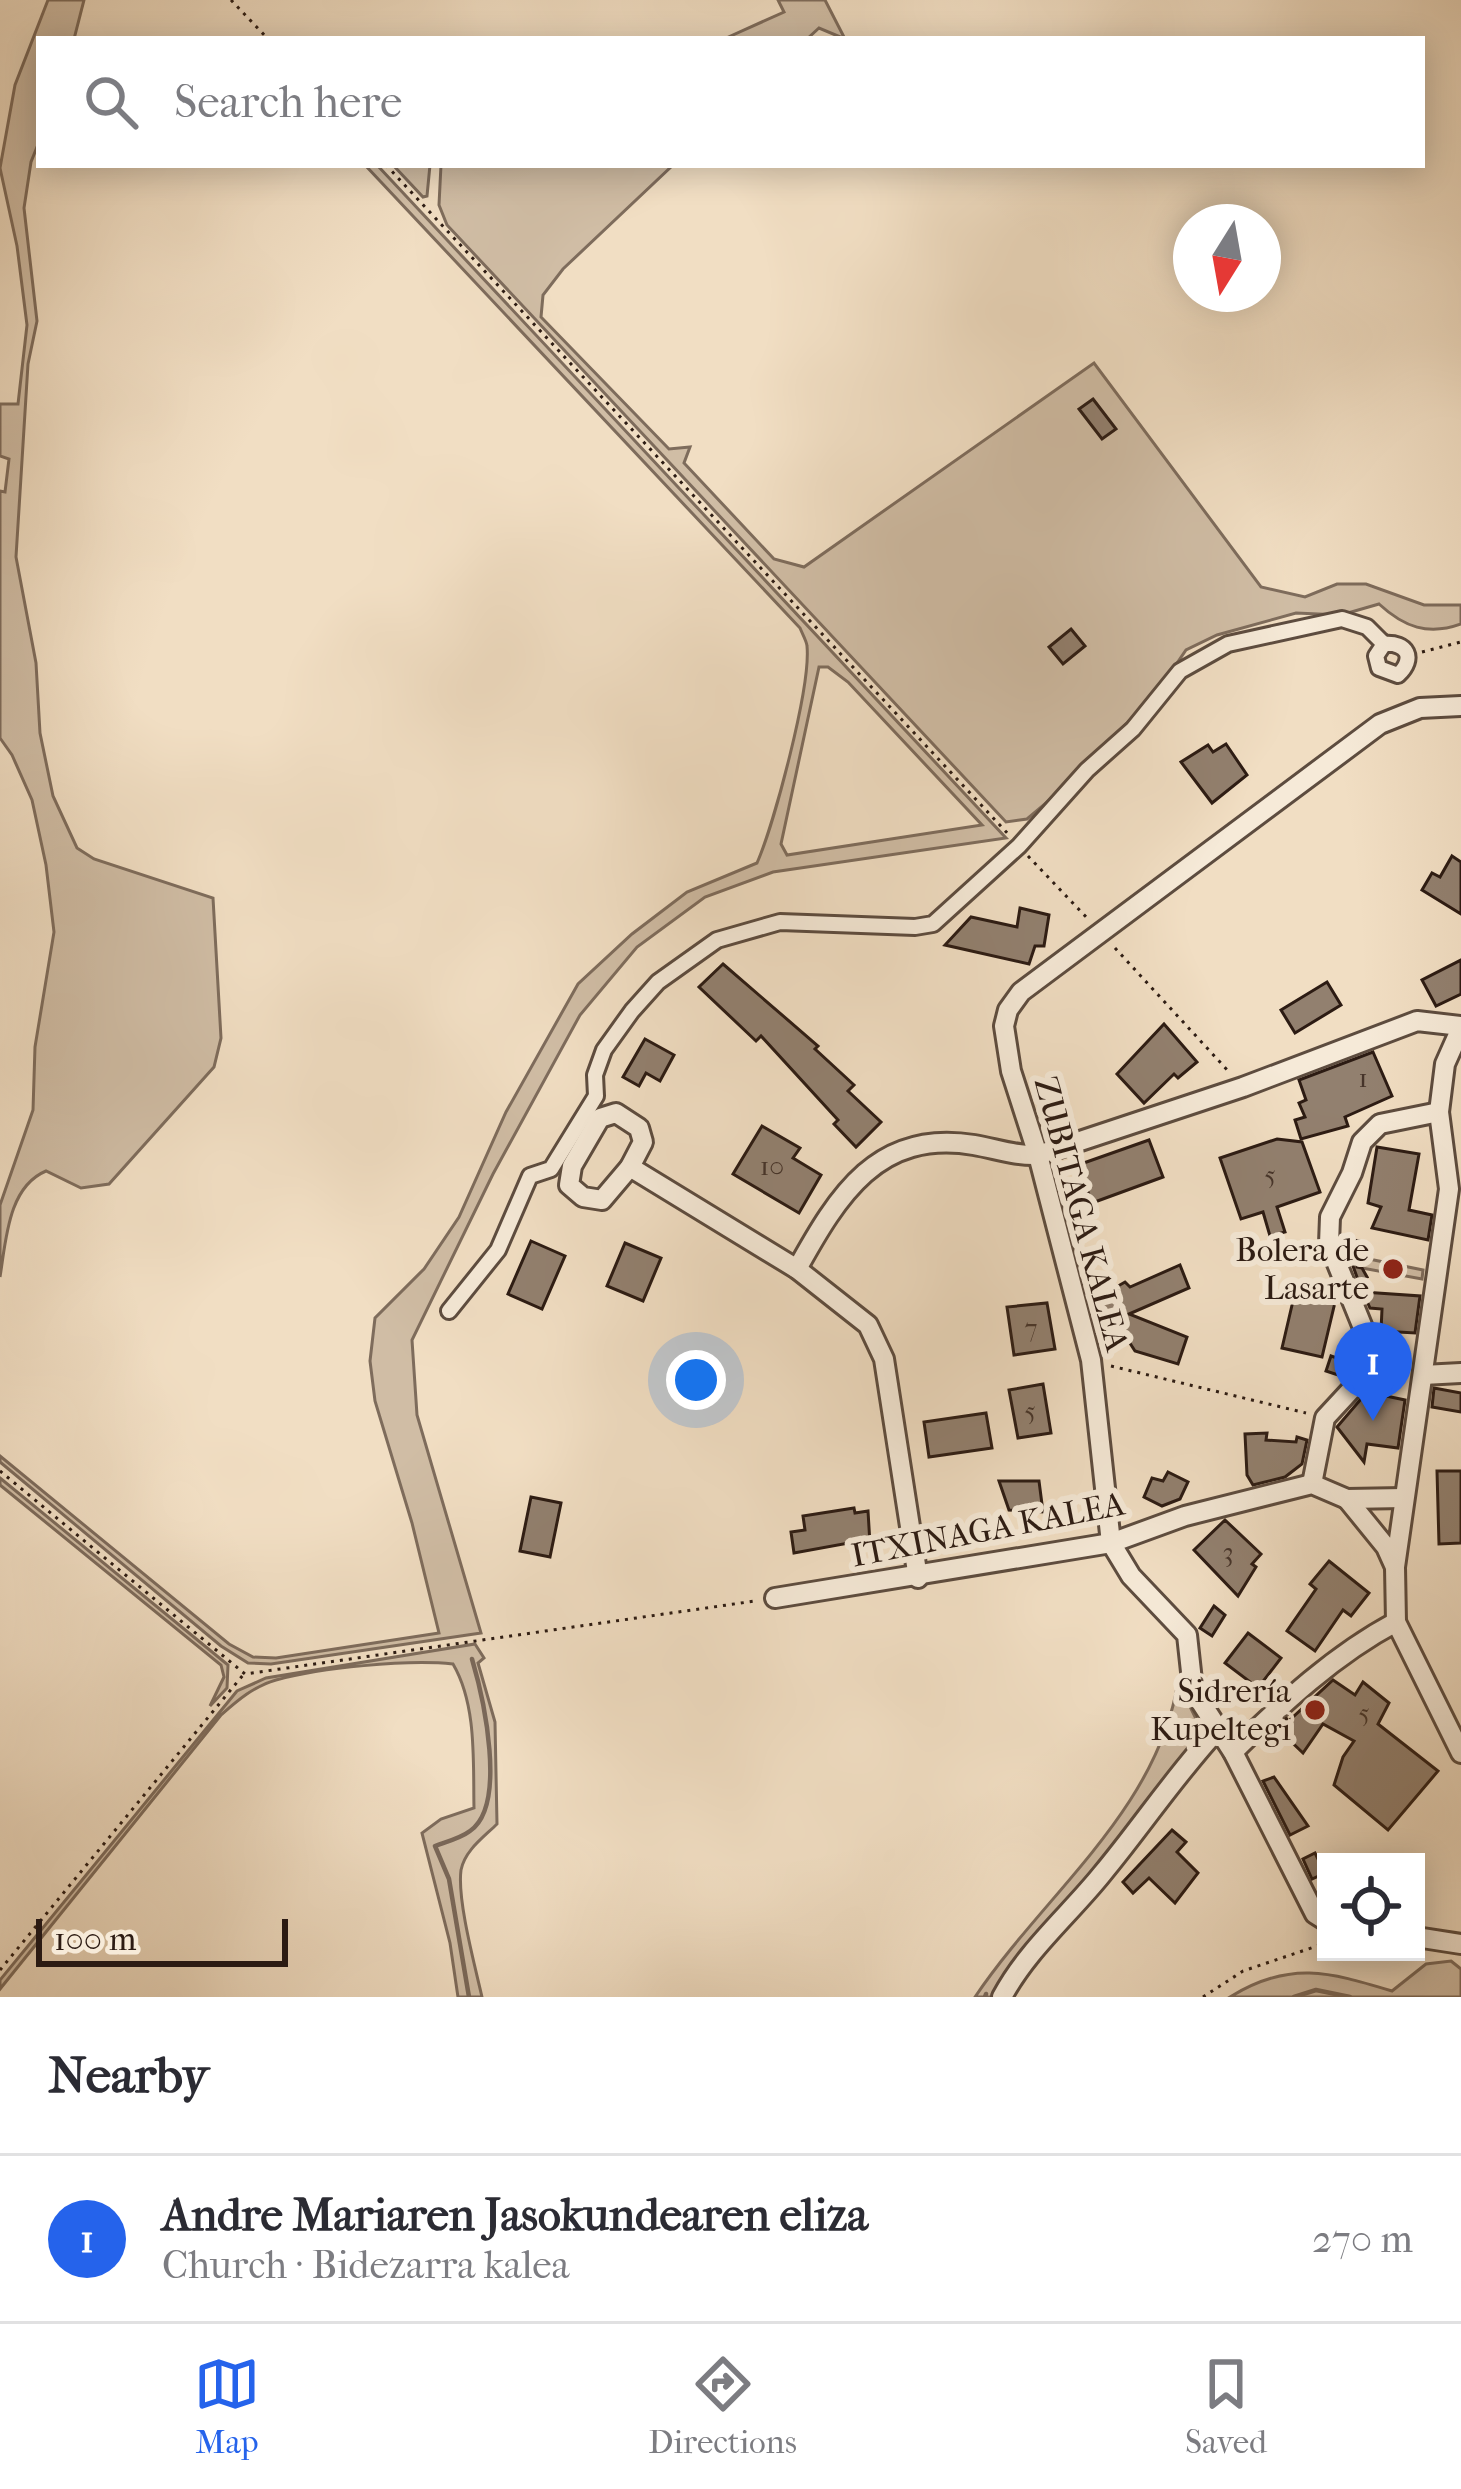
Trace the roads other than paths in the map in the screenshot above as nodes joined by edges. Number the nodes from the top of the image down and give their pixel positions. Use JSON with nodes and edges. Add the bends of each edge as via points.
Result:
{"nodes":[{"id":1,"x":1384,"y":644,"type":"junction"},
{"id":2,"x":1461,"y":706,"type":"edge"},
{"id":3,"x":1461,"y":1027,"type":"edge"},
{"id":4,"x":1439,"y":1112,"type":"junction"},
{"id":5,"x":1038,"y":1156,"type":"junction"},
{"id":6,"x":630,"y":1168,"type":"junction"},
{"id":7,"x":797,"y":1269,"type":"junction"},
{"id":8,"x":449,"y":1311,"type":"dead end"},
{"id":9,"x":1461,"y":1373,"type":"edge"},
{"id":10,"x":1423,"y":1375,"type":"junction"},
{"id":11,"x":1312,"y":1484,"type":"junction"},
{"id":12,"x":1404,"y":1498,"type":"junction"},
{"id":13,"x":1347,"y":1499,"type":"junction"},
{"id":14,"x":1112,"y":1543,"type":"junction"},
{"id":15,"x":1396,"y":1568,"type":"junction"},
{"id":16,"x":918,"y":1578,"type":"junction"},
{"id":17,"x":775,"y":1598,"type":"road end"},
{"id":18,"x":1396,"y":1622,"type":"junction"},
{"id":19,"x":1453,"y":1719,"type":"edge"},
{"id":20,"x":1219,"y":1728,"type":"junction"},
{"id":21,"x":1233,"y":1752,"type":"junction"},
{"id":22,"x":1461,"y":1753,"type":"edge"},
{"id":23,"x":1317,"y":1915,"type":"edge"},
{"id":24,"x":1425,"y":1938,"type":"edge"},
{"id":25,"x":1461,"y":1944,"type":"edge"},
{"id":26,"x":1002,"y":1997,"type":"edge"}],
"edges":[{"from":1,"to":1,"type":"street","via":[[1406,649],[1398,675],[1379,668]]},
{"from":1,"to":8,"type":"street","via":[[1342,619],[1228,644],[1180,671],[1133,730],[933,924],[780,922],[717,940],[658,982],[604,1049],[596,1096],[551,1169],[530,1176],[498,1250]]},
{"from":2,"to":5,"type":"street","name":"ZUBITAGA KALEA","via":[[1420,708],[1380,724],[1021,992],[1004,1026]]},
{"from":3,"to":4,"type":"street","via":[[1444,1064]]},
{"from":3,"to":5,"type":"street","via":[[1417,1021]]},
{"from":4,"to":10,"type":"street","via":[[1449,1189]]},
{"from":4,"to":11,"type":"street","via":[[1380,1124],[1362,1142],[1330,1216],[1329,1244],[1370,1345],[1362,1378],[1325,1418]]},
{"from":5,"to":7,"type":"street","via":[[974,1145],[908,1146],[844,1192]]},
{"from":5,"to":14,"type":"street","name":"ZUBITAGA KALEA","via":[[1091,1360]]},
{"from":6,"to":6,"type":"street","via":[[643,1142],[639,1127],[616,1113],[600,1118],[569,1185],[602,1200]]},
{"from":6,"to":7,"type":"street"},
{"from":7,"to":16,"type":"street","via":[[868,1325],[884,1359]]},
{"from":9,"to":10,"type":"street"},
{"from":10,"to":12,"type":"street"},
{"from":11,"to":13,"type":"street"},
{"from":11,"to":14,"type":"street","name":"ITXINAGA KALEA"},
{"from":12,"to":13,"type":"street"},
{"from":12,"to":15,"type":"street"},
{"from":13,"to":15,"type":"street"},
{"from":14,"to":16,"type":"street","name":"ITXINAGA KALEA"},
{"from":14,"to":20,"type":"street","name":"ZUBITAGA KALEA","via":[[1131,1576],[1187,1635],[1193,1690]]},
{"from":15,"to":18,"type":"street"},
{"from":16,"to":17,"type":"street","name":"ITXINAGA KALEA"},
{"from":18,"to":19,"type":"street"},
{"from":18,"to":21,"type":"street","via":[[1357,1642]]},
{"from":19,"to":22,"type":"street"},
{"from":20,"to":21,"type":"street","name":"ZUBITAGA KALEA"},
{"from":20,"to":26,"type":"street"},
{"from":21,"to":23,"type":"street","name":"ZUBITAGA KALEA"},
{"from":24,"to":25,"type":"street"}]}
